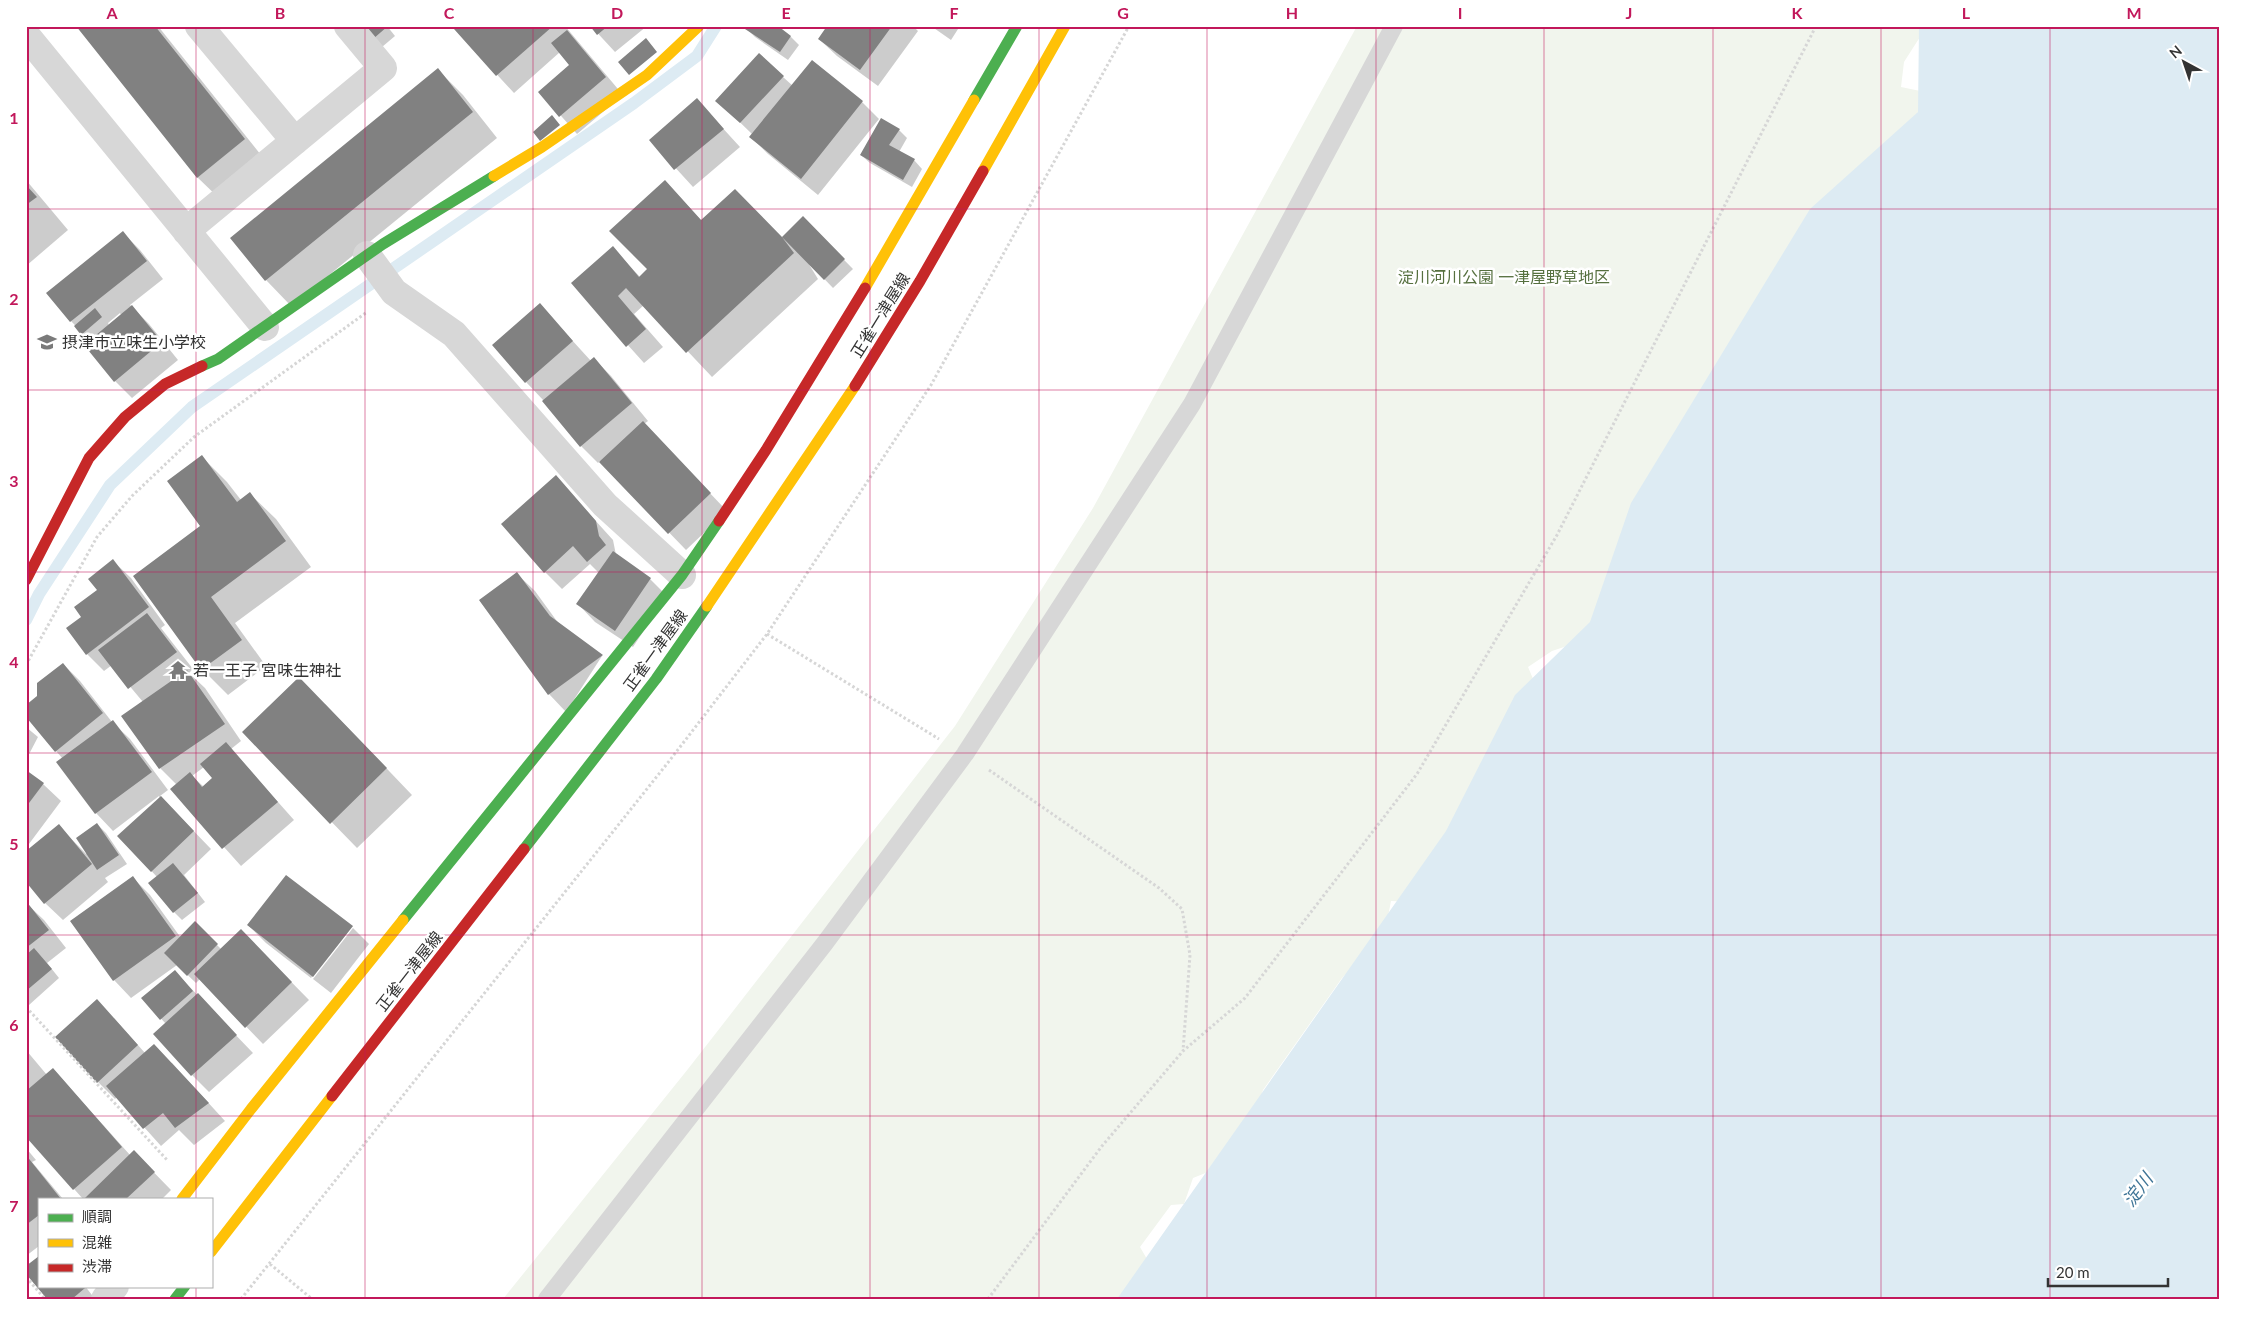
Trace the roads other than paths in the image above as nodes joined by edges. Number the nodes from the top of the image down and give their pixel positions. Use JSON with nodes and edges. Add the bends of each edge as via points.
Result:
{"nodes":[{"id":1,"x":199,"y":26,"type":"edge"},
{"id":2,"x":348,"y":26,"type":"edge"},
{"id":3,"x":699,"y":26,"type":"edge"},
{"id":4,"x":1017,"y":26,"type":"edge"},
{"id":5,"x":1065,"y":26,"type":"edge"},
{"id":6,"x":1394,"y":26,"type":"edge"},
{"id":7,"x":26,"y":35,"type":"edge"},
{"id":8,"x":295,"y":141,"type":"junction"},
{"id":9,"x":186,"y":231,"type":"junction"},
{"id":10,"x":368,"y":255,"type":"junction"},
{"id":11,"x":265,"y":327,"type":"junction"},
{"id":12,"x":682,"y":575,"type":"junction"},
{"id":13,"x":26,"y":580,"type":"edge"},
{"id":14,"x":183,"y":1198,"type":"edge"},
{"id":15,"x":212,"y":1251,"type":"edge"},
{"id":16,"x":113,"y":1288,"type":"edge"},
{"id":17,"x":183,"y":1288,"type":"edge"},
{"id":18,"x":105,"y":1299,"type":"edge"},
{"id":19,"x":175,"y":1299,"type":"edge"},
{"id":20,"x":547,"y":1299,"type":"edge"}],
"edges":[{"from":1,"to":8,"type":"street"},
{"from":2,"to":8,"type":"street","via":[[382,68]]},
{"from":3,"to":10,"type":"street","via":[[639,80],[542,147]]},
{"from":4,"to":12,"type":"street","via":[[914,206],[771,442]]},
{"from":5,"to":15,"type":"street","name":"正雀一津屋線","via":[[920,281],[755,537],[656,679]]},
{"from":6,"to":20,"type":"lane","via":[[1192,404],[965,754],[825,943]]},
{"from":7,"to":9,"type":"street"},
{"from":8,"to":9,"type":"street"},
{"from":9,"to":11,"type":"street"},
{"from":10,"to":11,"type":"street"},
{"from":10,"to":12,"type":"street","via":[[394,292],[454,334],[605,505]]},
{"from":11,"to":13,"type":"street","via":[[218,359],[165,384],[124,416],[89,458]]},
{"from":12,"to":14,"type":"street"},
{"from":16,"to":18,"type":"street"},
{"from":17,"to":19,"type":"street"}]}
